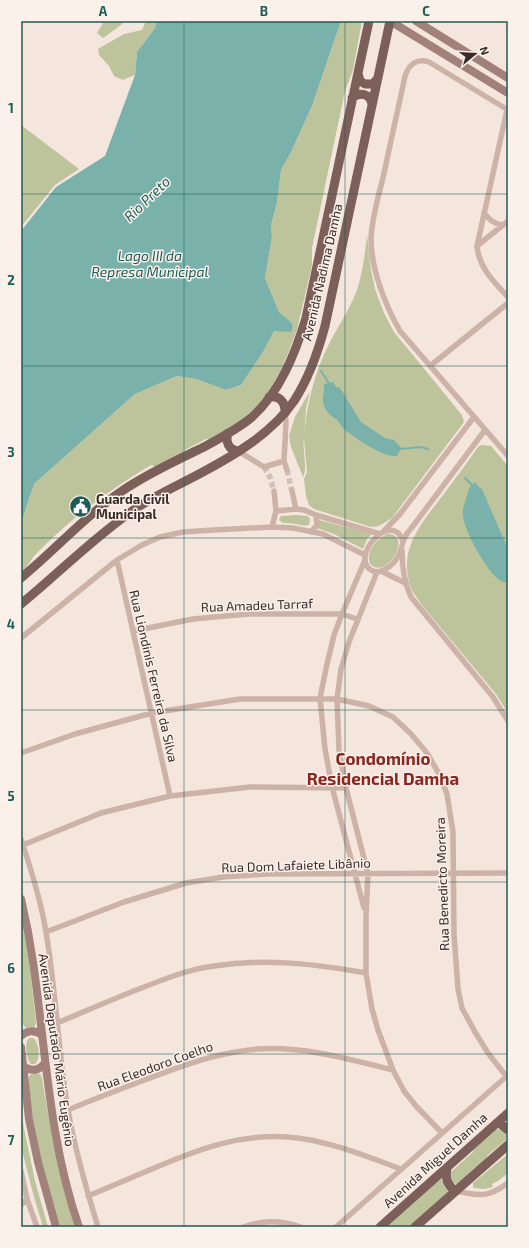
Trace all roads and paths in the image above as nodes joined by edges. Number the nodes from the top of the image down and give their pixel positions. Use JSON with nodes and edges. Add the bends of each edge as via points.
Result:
{"nodes":[{"id":1,"x":369,"y":21,"type":"edge"},
{"id":2,"x":390,"y":21,"type":"edge"},
{"id":3,"x":416,"y":21,"type":"edge"},
{"id":4,"x":428,"y":28,"type":"junction"},
{"id":5,"x":421,"y":40,"type":"junction"},
{"id":6,"x":358,"y":72,"type":"junction"},
{"id":7,"x":378,"y":78,"type":"junction"},
{"id":8,"x":508,"y":78,"type":"edge"},
{"id":9,"x":508,"y":93,"type":"edge"},
{"id":10,"x":352,"y":98,"type":"junction"},
{"id":11,"x":372,"y":105,"type":"junction"},
{"id":12,"x":508,"y":110,"type":"edge"},
{"id":13,"x":484,"y":213,"type":"junction"},
{"id":14,"x":506,"y":223,"type":"edge"},
{"id":15,"x":477,"y":246,"type":"junction"},
{"id":16,"x":508,"y":297,"type":"edge"},
{"id":17,"x":508,"y":303,"type":"edge"},
{"id":18,"x":430,"y":366,"type":"junction"},
{"id":19,"x":269,"y":397,"type":"junction"},
{"id":20,"x":285,"y":413,"type":"junction"},
{"id":21,"x":474,"y":417,"type":"junction"},
{"id":22,"x":485,"y":430,"type":"junction"},
{"id":23,"x":228,"y":433,"type":"junction"},
{"id":24,"x":238,"y":451,"type":"junction"},
{"id":25,"x":508,"y":456,"type":"edge"},
{"id":26,"x":284,"y":461,"type":"junction"},
{"id":27,"x":287,"y":470,"type":"tunnel mouth"},
{"id":28,"x":274,"y":491,"type":"tunnel mouth"},
{"id":29,"x":292,"y":491,"type":"tunnel mouth"},
{"id":30,"x":296,"y":509,"type":"junction"},
{"id":31,"x":276,"y":511,"type":"junction"},
{"id":32,"x":316,"y":516,"type":"junction"},
{"id":33,"x":272,"y":526,"type":"junction"},
{"id":34,"x":311,"y":532,"type":"junction"},
{"id":35,"x":381,"y":533,"type":"junction"},
{"id":36,"x":403,"y":541,"type":"junction"},
{"id":37,"x":402,"y":549,"type":"junction"},
{"id":38,"x":365,"y":557,"type":"junction"},
{"id":39,"x":117,"y":560,"type":"junction"},
{"id":40,"x":379,"y":572,"type":"junction"},
{"id":41,"x":21,"y":578,"type":"edge"},
{"id":42,"x":405,"y":583,"type":"junction"},
{"id":43,"x":21,"y":604,"type":"edge"},
{"id":44,"x":342,"y":614,"type":"junction"},
{"id":45,"x":357,"y":618,"type":"junction"},
{"id":46,"x":133,"y":631,"type":"junction"},
{"id":47,"x":21,"y":638,"type":"edge"},
{"id":48,"x":320,"y":698,"type":"junction"},
{"id":49,"x":337,"y":699,"type":"junction"},
{"id":50,"x":152,"y":713,"type":"junction"},
{"id":51,"x":508,"y":721,"type":"edge"},
{"id":52,"x":21,"y":753,"type":"edge"},
{"id":53,"x":332,"y":787,"type":"junction"},
{"id":54,"x":346,"y":788,"type":"junction"},
{"id":55,"x":170,"y":796,"type":"junction"},
{"id":56,"x":21,"y":839,"type":"edge"},
{"id":57,"x":23,"y":845,"type":"junction"},
{"id":58,"x":454,"y":873,"type":"junction"},
{"id":59,"x":508,"y":873,"type":"edge"},
{"id":60,"x":356,"y":874,"type":"junction"},
{"id":61,"x":368,"y":874,"type":"junction"},
{"id":62,"x":21,"y":899,"type":"edge"},
{"id":63,"x":366,"y":914,"type":"junction"},
{"id":64,"x":46,"y":932,"type":"junction"},
{"id":65,"x":366,"y":973,"type":"junction"},
{"id":66,"x":57,"y":1023,"type":"junction"},
{"id":67,"x":42,"y":1035,"type":"junction"},
{"id":68,"x":21,"y":1036,"type":"edge"},
{"id":69,"x":21,"y":1047,"type":"edge"},
{"id":70,"x":45,"y":1063,"type":"junction"},
{"id":71,"x":23,"y":1066,"type":"junction"},
{"id":72,"x":392,"y":1070,"type":"junction"},
{"id":73,"x":507,"y":1076,"type":"edge"},
{"id":74,"x":68,"y":1110,"type":"junction"},
{"id":75,"x":508,"y":1113,"type":"edge"},
{"id":76,"x":498,"y":1122,"type":"junction"},
{"id":77,"x":508,"y":1130,"type":"edge"},
{"id":78,"x":442,"y":1133,"type":"junction"},
{"id":79,"x":508,"y":1146,"type":"edge"},
{"id":80,"x":447,"y":1168,"type":"junction"},
{"id":81,"x":402,"y":1169,"type":"junction"},
{"id":82,"x":21,"y":1171,"type":"edge"},
{"id":83,"x":508,"y":1183,"type":"edge"},
{"id":84,"x":455,"y":1191,"type":"junction"},
{"id":85,"x":88,"y":1196,"type":"junction"},
{"id":86,"x":27,"y":1199,"type":"junction"},
{"id":87,"x":21,"y":1205,"type":"edge"},
{"id":88,"x":37,"y":1227,"type":"edge"},
{"id":89,"x":56,"y":1227,"type":"edge"},
{"id":90,"x":79,"y":1227,"type":"edge"},
{"id":91,"x":98,"y":1227,"type":"edge"},
{"id":92,"x":242,"y":1227,"type":"edge"},
{"id":93,"x":300,"y":1227,"type":"edge"},
{"id":94,"x":336,"y":1227,"type":"edge"},
{"id":95,"x":380,"y":1227,"type":"edge"},
{"id":96,"x":415,"y":1227,"type":"edge"}],
"edges":[{"from":1,"to":6,"type":"main road","name":"Avenida Nadima Damha"},
{"from":2,"to":5,"type":"street"},
{"from":2,"to":7,"type":"main road","name":"Avenida Nadima Damha"},
{"from":3,"to":4,"type":"street"},
{"from":4,"to":5,"type":"street"},
{"from":4,"to":8,"type":"street"},
{"from":5,"to":9,"type":"street"},
{"from":6,"to":7,"type":"main road","via":[[360,81],[365,84],[373,84]]},
{"from":6,"to":10,"type":"main road","name":"Avenida Nadima Damha"},
{"from":7,"to":11,"type":"main road","name":"Avenida Nadima Damha"},
{"from":10,"to":11,"type":"main road","via":[[365,94]]},
{"from":10,"to":19,"type":"main road","name":"Avenida Nadima Damha","via":[[306,318],[288,366]]},
{"from":11,"to":20,"type":"main road","name":"Avenida Nadima Damha","via":[[320,344],[305,380]]},
{"from":12,"to":13,"type":"street"},
{"from":12,"to":18,"type":"street","via":[[424,60],[413,63],[405,76],[371,239],[378,277],[389,310],[400,331]]},
{"from":13,"to":14,"type":"street","via":[[492,222]]},
{"from":13,"to":15,"type":"street"},
{"from":14,"to":15,"type":"street"},
{"from":15,"to":16,"type":"street","via":[[486,272]]},
{"from":17,"to":18,"type":"street"},
{"from":18,"to":21,"type":"street"},
{"from":19,"to":20,"type":"main road","via":[[282,400]]},
{"from":19,"to":23,"type":"main road","name":"Avenida Nadima Damha","via":[[252,417]]},
{"from":20,"to":24,"type":"main road","name":"Avenida Nadima Damha"},
{"from":20,"to":26,"type":"street"},
{"from":21,"to":22,"type":"street"},
{"from":21,"to":35,"type":"street","via":[[400,514]]},
{"from":22,"to":25,"type":"street"},
{"from":22,"to":36,"type":"street"},
{"from":23,"to":24,"type":"main road","via":[[228,446]]},
{"from":23,"to":41,"type":"main road","name":"Avenida Nadima Damha","via":[[121,491]]},
{"from":24,"to":26,"type":"street","via":[[264,467]]},
{"from":24,"to":43,"type":"main road","name":"Avenida Nadima Damha","via":[[133,510]]},
{"from":26,"to":27,"type":"street"},
{"from":28,"to":31,"type":"street"},
{"from":29,"to":30,"type":"street"},
{"from":30,"to":31,"type":"street"},
{"from":30,"to":32,"type":"street"},
{"from":31,"to":33,"type":"street"},
{"from":32,"to":34,"type":"street","via":[[316,525]]},
{"from":32,"to":35,"type":"street"},
{"from":33,"to":34,"type":"street"},
{"from":33,"to":39,"type":"street","via":[[183,532],[160,537]]},
{"from":34,"to":38,"type":"street","via":[[323,534]]},
{"from":35,"to":36,"type":"street","via":[[393,530]]},
{"from":35,"to":38,"type":"street","via":[[370,544]]},
{"from":36,"to":37,"type":"street"},
{"from":37,"to":40,"type":"street","via":[[394,563]]},
{"from":37,"to":42,"type":"street"},
{"from":38,"to":40,"type":"street","via":[[368,566]]},
{"from":38,"to":44,"type":"street"},
{"from":39,"to":46,"type":"street","name":"Rua Liondinis Ferreira da Silva"},
{"from":39,"to":47,"type":"street"},
{"from":40,"to":42,"type":"street"},
{"from":40,"to":45,"type":"street"},
{"from":42,"to":51,"type":"street","via":[[415,603],[493,697]]},
{"from":44,"to":45,"type":"street","name":"Rua Amadeu Tarraf"},
{"from":44,"to":46,"type":"street","name":"Rua Amadeu Tarraf","via":[[248,614],[193,619]]},
{"from":44,"to":48,"type":"street","via":[[326,664]]},
{"from":45,"to":49,"type":"street","via":[[341,669]]},
{"from":46,"to":50,"type":"street","name":"Rua Liondinis Ferreira da Silva"},
{"from":48,"to":49,"type":"street","name":"Rua Benedicto Moreira"},
{"from":48,"to":50,"type":"street","name":"Rua Benedicto Moreira","via":[[240,699]]},
{"from":48,"to":53,"type":"street"},
{"from":49,"to":54,"type":"street","via":[[339,750]]},
{"from":49,"to":58,"type":"street","name":"Rua Benedicto Moreira","via":[[368,706],[393,717],[426,753],[447,794],[453,832]]},
{"from":50,"to":52,"type":"street","name":"Rua Benedicto Moreira","via":[[75,734]]},
{"from":50,"to":55,"type":"street","name":"Rua Liondinis Ferreira da Silva"},
{"from":53,"to":54,"type":"street"},
{"from":53,"to":55,"type":"street","via":[[250,787]]},
{"from":53,"to":60,"type":"street"},
{"from":54,"to":61,"type":"street"},
{"from":55,"to":57,"type":"street","via":[[101,813]]},
{"from":56,"to":57,"type":"street"},
{"from":57,"to":64,"type":"street"},
{"from":58,"to":59,"type":"street","name":"Rua Dom Lafaiete Libânio"},
{"from":58,"to":61,"type":"street","name":"Rua Dom Lafaiete Libânio"},
{"from":58,"to":73,"type":"street","name":"Rua Benedicto Moreira","via":[[454,934],[462,1008],[488,1053]]},
{"from":60,"to":61,"type":"street","name":"Rua Dom Lafaiete Libânio"},
{"from":60,"to":63,"type":"street"},
{"from":60,"to":64,"type":"street","name":"Rua Dom Lafaiete Libânio","via":[[267,874],[186,883],[124,902]]},
{"from":61,"to":63,"type":"street"},
{"from":62,"to":67,"type":"street","name":"Avenida Deputado Mário Eugênio","via":[[33,962]]},
{"from":63,"to":65,"type":"street"},
{"from":64,"to":66,"type":"street"},
{"from":65,"to":66,"type":"street","via":[[283,962],[214,966],[164,979]]},
{"from":65,"to":72,"type":"street","via":[[372,1009]]},
{"from":66,"to":74,"type":"street"},
{"from":67,"to":68,"type":"street","via":[[31,1031]]},
{"from":67,"to":70,"type":"street","name":"Avenida Deputado Mário Eugênio"},
{"from":69,"to":71,"type":"street"},
{"from":70,"to":71,"type":"street","via":[[35,1070],[28,1070]]},
{"from":70,"to":90,"type":"street","name":"Avenida Deputado Mário Eugênio","via":[[59,1156]]},
{"from":71,"to":89,"type":"street","via":[[29,1119]]},
{"from":72,"to":74,"type":"street","name":"Rua Eleodoro Coelho","via":[[315,1052],[259,1049],[237,1051],[196,1061]]},
{"from":72,"to":78,"type":"street","via":[[404,1091]]},
{"from":73,"to":78,"type":"street"},
{"from":74,"to":85,"type":"street"},
{"from":75,"to":76,"type":"main road","name":"Avenida Miguel Damha"},
{"from":76,"to":77,"type":"main road"},
{"from":76,"to":80,"type":"main road","name":"Avenida Miguel Damha"},
{"from":78,"to":81,"type":"street"},
{"from":79,"to":84,"type":"main road"},
{"from":80,"to":84,"type":"main road","via":[[446,1180]]},
{"from":80,"to":95,"type":"main road","name":"Avenida Miguel Damha"},
{"from":81,"to":85,"type":"street","via":[[323,1142],[289,1137],[255,1137],[223,1142],[197,1150]]},
{"from":81,"to":94,"type":"street"},
{"from":82,"to":86,"type":"street"},
{"from":83,"to":84,"type":"street","via":[[498,1191],[478,1195]]},
{"from":84,"to":96,"type":"main road"},
{"from":85,"to":91,"type":"street"},
{"from":86,"to":87,"type":"street"},
{"from":86,"to":88,"type":"street"},
{"from":92,"to":93,"type":"street","via":[[271,1222],[285,1222]]}]}
